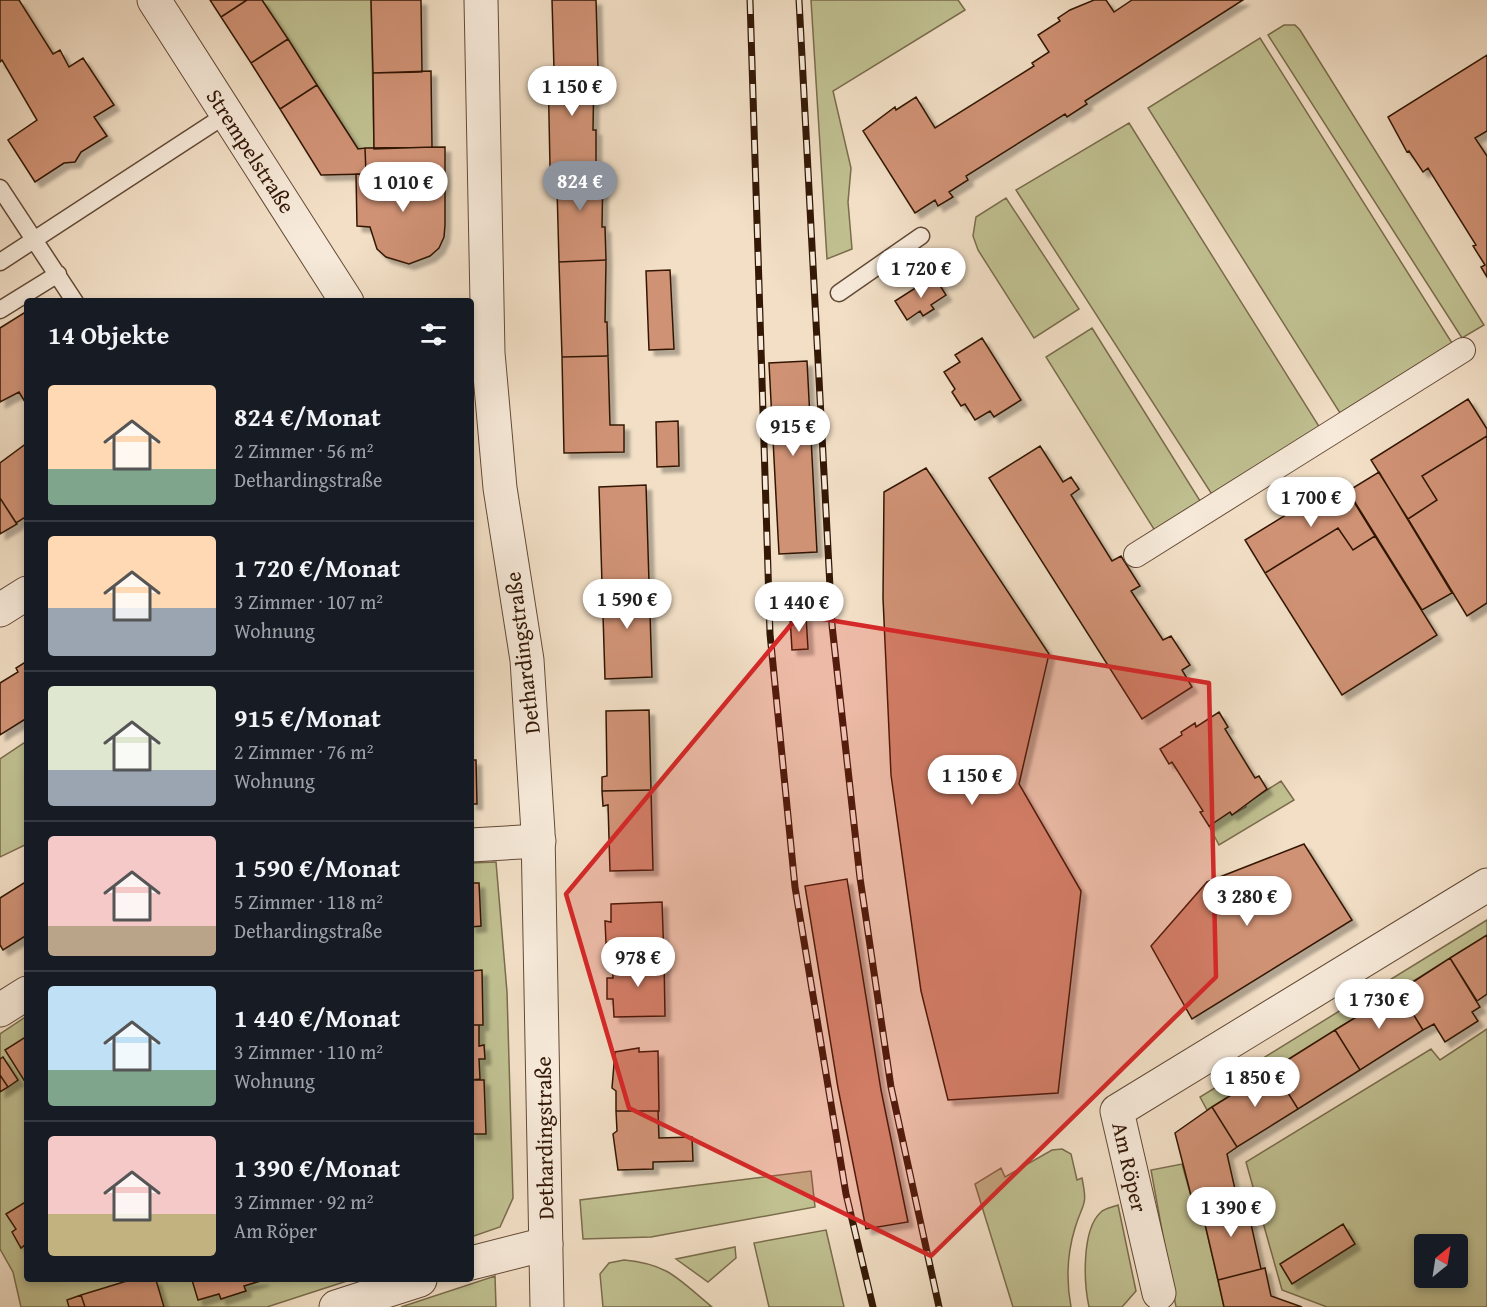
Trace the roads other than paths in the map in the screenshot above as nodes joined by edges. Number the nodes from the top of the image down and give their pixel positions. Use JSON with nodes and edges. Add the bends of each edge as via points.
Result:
{"nodes":[{"id":1,"x":154,"y":0,"type":"edge"},
{"id":2,"x":481,"y":0,"type":"edge"},
{"id":3,"x":227,"y":114,"type":"junction"},
{"id":4,"x":0,"y":188,"type":"edge"},
{"id":5,"x":921,"y":236,"type":"dead end"},
{"id":6,"x":34,"y":241,"type":"junction"},
{"id":7,"x":0,"y":262,"type":"edge"},
{"id":8,"x":58,"y":274,"type":"junction"},
{"id":9,"x":839,"y":293,"type":"dead end"},
{"id":10,"x":73,"y":298,"type":"edge"},
{"id":11,"x":345,"y":298,"type":"edge"},
{"id":12,"x":0,"y":310,"type":"edge"},
{"id":13,"x":1463,"y":350,"type":"dead end"},
{"id":14,"x":479,"y":354,"type":"edge"},
{"id":15,"x":1136,"y":555,"type":"dead end"},
{"id":16,"x":24,"y":594,"type":"edge"},
{"id":17,"x":0,"y":610,"type":"edge"},
{"id":18,"x":539,"y":841,"type":"junction"},
{"id":19,"x":474,"y":844,"type":"edge"},
{"id":20,"x":1487,"y":885,"type":"edge"},
{"id":21,"x":24,"y":995,"type":"edge"},
{"id":22,"x":0,"y":1010,"type":"edge"},
{"id":23,"x":546,"y":1244,"type":"junction"},
{"id":24,"x":474,"y":1262,"type":"edge"},
{"id":25,"x":414,"y":1282,"type":"edge"},
{"id":26,"x":1159,"y":1293,"type":"dead end"},
{"id":27,"x":336,"y":1307,"type":"edge"},
{"id":28,"x":547,"y":1307,"type":"edge"}],
"edges":[{"from":1,"to":3,"type":"street","name":"Strempelstraße"},
{"from":2,"to":14,"type":"street","name":"Dethardingstraße"},
{"from":3,"to":6,"type":"lane"},
{"from":3,"to":11,"type":"street","name":"Strempelstraße"},
{"from":4,"to":6,"type":"lane"},
{"from":5,"to":9,"type":"lane"},
{"from":6,"to":7,"type":"lane"},
{"from":6,"to":8,"type":"lane"},
{"from":8,"to":10,"type":"lane"},
{"from":8,"to":12,"type":"lane"},
{"from":13,"to":15,"type":"street"},
{"from":14,"to":18,"type":"street","name":"Dethardingstraße","via":[[527,660]]},
{"from":16,"to":17,"type":"street"},
{"from":18,"to":19,"type":"street"},
{"from":18,"to":23,"type":"street","name":"Dethardingstraße"},
{"from":20,"to":26,"type":"street","name":"Am Röper","via":[[1117,1111]]},
{"from":21,"to":22,"type":"street"},
{"from":23,"to":24,"type":"street"},
{"from":23,"to":28,"type":"street","name":"Dethardingstraße"},
{"from":25,"to":27,"type":"street"}]}
